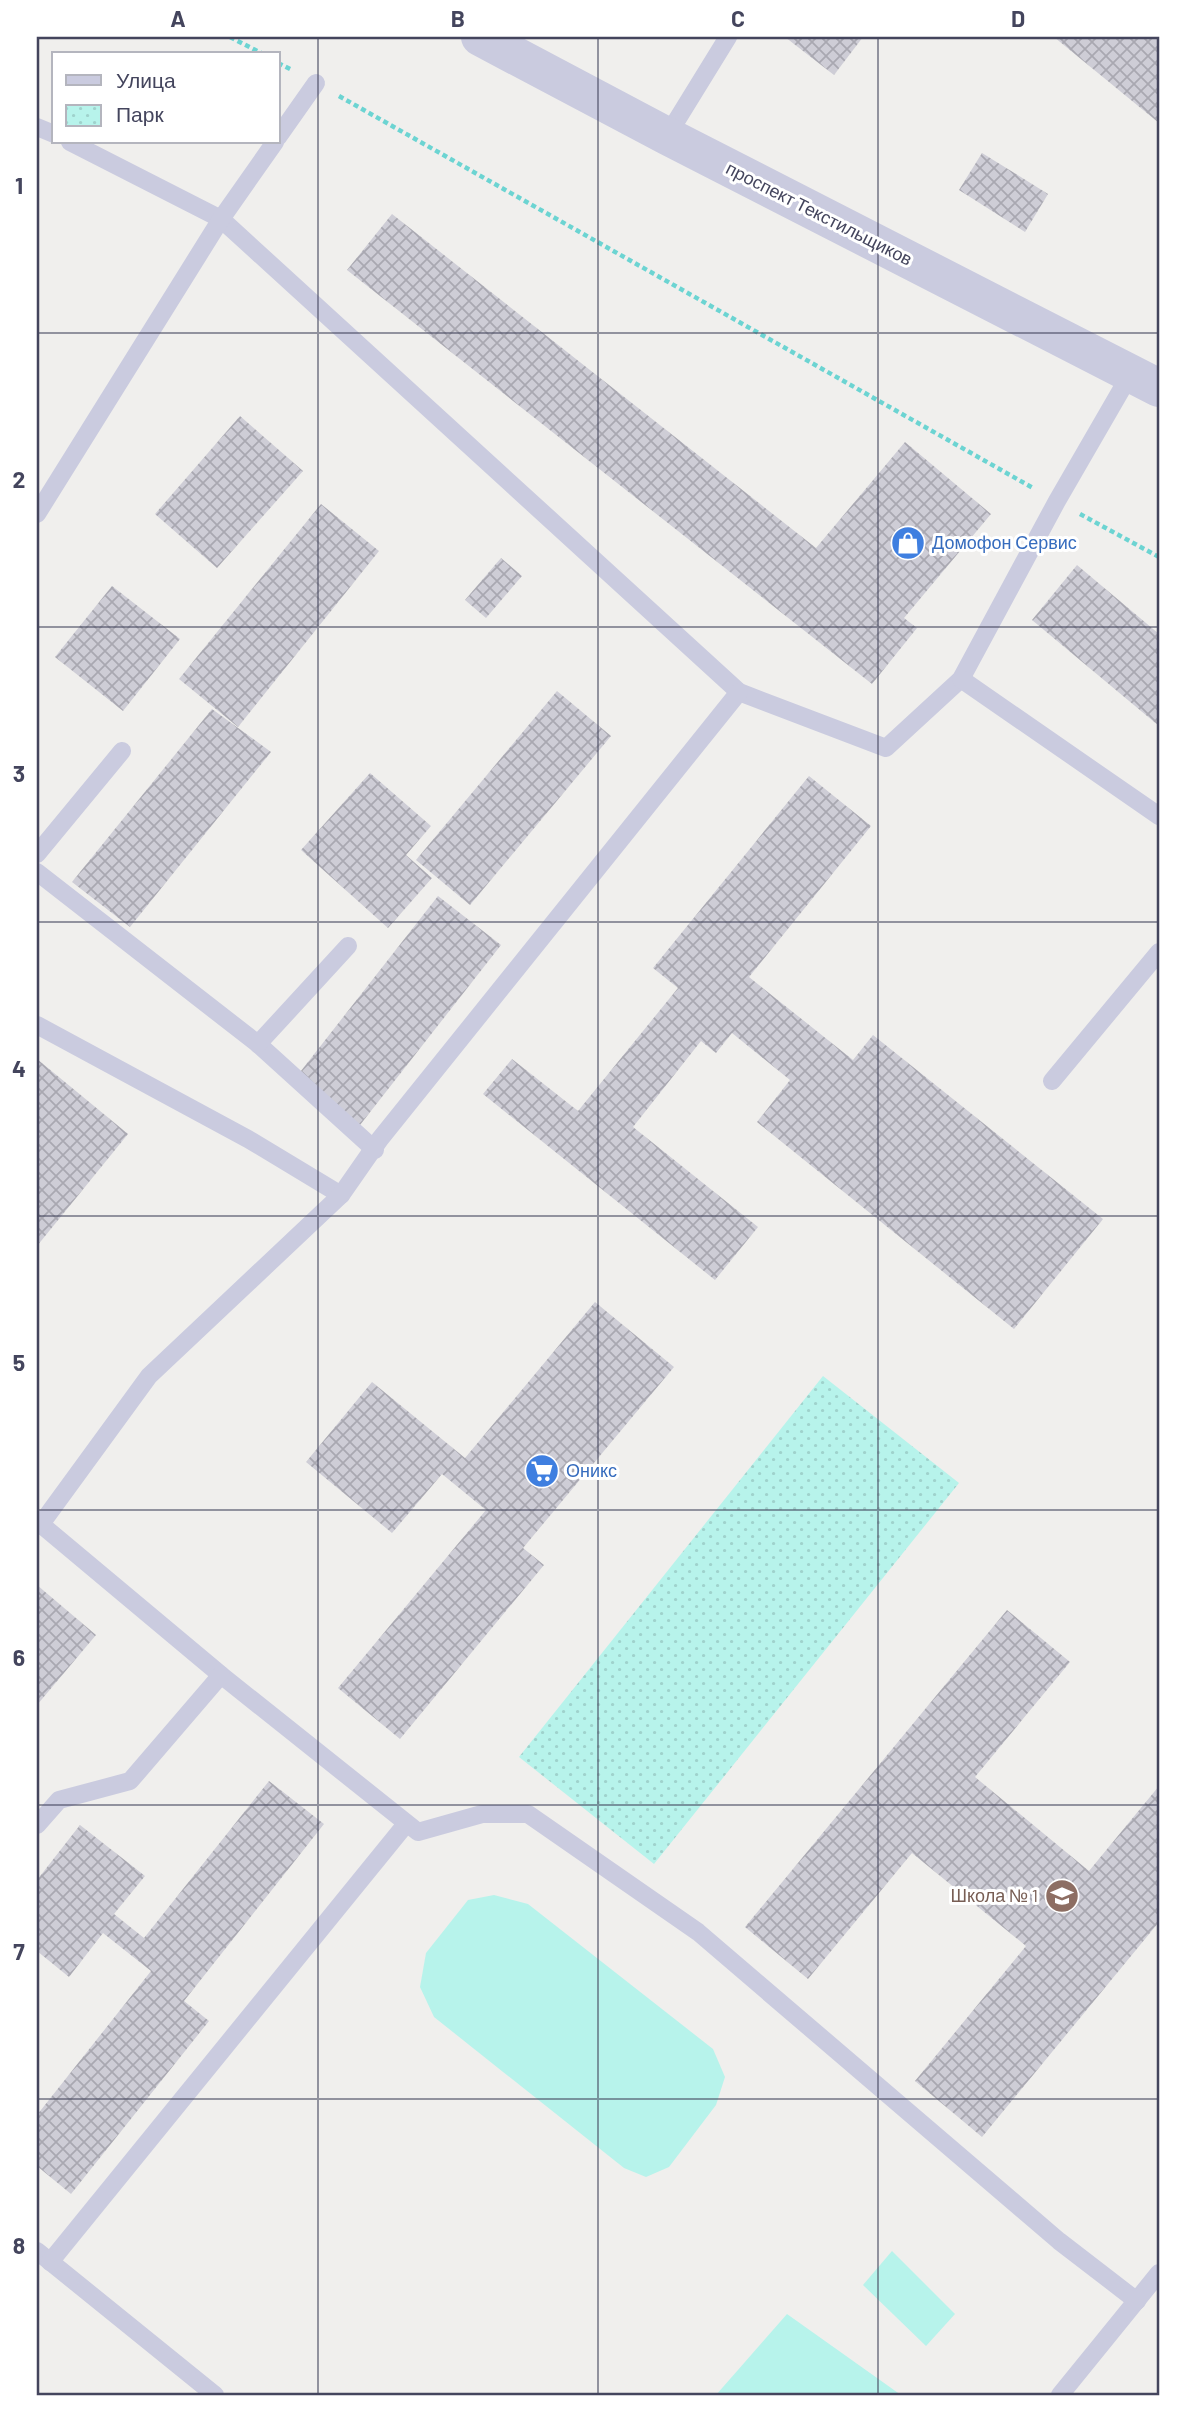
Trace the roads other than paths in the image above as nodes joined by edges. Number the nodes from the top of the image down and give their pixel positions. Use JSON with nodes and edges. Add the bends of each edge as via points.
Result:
{"nodes":[{"id":1,"x":480,"y":37,"type":"edge"},
{"id":2,"x":728,"y":37,"type":"edge"},
{"id":3,"x":316,"y":83,"type":"road end"},
{"id":4,"x":280,"y":134,"type":"edge"},
{"id":5,"x":667,"y":136,"type":"junction"},
{"id":6,"x":74,"y":144,"type":"edge"},
{"id":7,"x":274,"y":144,"type":"edge"},
{"id":8,"x":221,"y":219,"type":"junction"},
{"id":9,"x":1145,"y":381,"type":"edge"},
{"id":10,"x":37,"y":514,"type":"edge"},
{"id":11,"x":961,"y":679,"type":"junction"},
{"id":12,"x":738,"y":692,"type":"junction"},
{"id":13,"x":122,"y":751,"type":"dead end"},
{"id":14,"x":1159,"y":816,"type":"edge"},
{"id":15,"x":37,"y":854,"type":"edge"},
{"id":16,"x":37,"y":872,"type":"edge"},
{"id":17,"x":348,"y":946,"type":"dead end"},
{"id":18,"x":1159,"y":952,"type":"edge"},
{"id":19,"x":37,"y":1025,"type":"edge"},
{"id":20,"x":258,"y":1044,"type":"junction"},
{"id":21,"x":1052,"y":1081,"type":"dead end"},
{"id":22,"x":374,"y":1150,"type":"junction"},
{"id":23,"x":341,"y":1195,"type":"junction"},
{"id":24,"x":38,"y":1524,"type":"edge"},
{"id":25,"x":221,"y":1675,"type":"junction"},
{"id":26,"x":406,"y":1824,"type":"junction"},
{"id":27,"x":37,"y":1825,"type":"edge"},
{"id":28,"x":43,"y":2256,"type":"edge"},
{"id":29,"x":1159,"y":2273,"type":"edge"},
{"id":30,"x":1136,"y":2301,"type":"junction"},
{"id":31,"x":215,"y":2395,"type":"edge"},
{"id":32,"x":1060,"y":2395,"type":"edge"}],
"edges":[{"from":1,"to":5,"type":"street","name":"проспект Текстильщиков"},
{"from":2,"to":5,"type":"lane"},
{"from":3,"to":4,"type":"lane"},
{"from":5,"to":9,"type":"street","name":"проспект Текстильщиков"},
{"from":6,"to":8,"type":"lane"},
{"from":7,"to":8,"type":"lane"},
{"from":8,"to":10,"type":"lane"},
{"from":8,"to":12,"type":"lane"},
{"from":9,"to":11,"type":"lane","via":[[1057,501]]},
{"from":11,"to":12,"type":"lane","via":[[886,748]]},
{"from":11,"to":14,"type":"lane"},
{"from":12,"to":22,"type":"lane"},
{"from":13,"to":15,"type":"lane"},
{"from":16,"to":20,"type":"lane"},
{"from":17,"to":20,"type":"lane"},
{"from":18,"to":21,"type":"lane"},
{"from":19,"to":23,"type":"lane"},
{"from":20,"to":22,"type":"lane"},
{"from":22,"to":23,"type":"lane"},
{"from":23,"to":24,"type":"lane","via":[[149,1376]]},
{"from":24,"to":25,"type":"lane"},
{"from":25,"to":26,"type":"lane"},
{"from":25,"to":27,"type":"lane","via":[[130,1781],[59,1800]]},
{"from":26,"to":28,"type":"lane"},
{"from":26,"to":30,"type":"lane","via":[[418,1832],[482,1814],[528,1814],[698,1932],[1059,2241]]},
{"from":28,"to":31,"type":"lane"},
{"from":29,"to":30,"type":"lane"},
{"from":30,"to":32,"type":"lane"}]}
